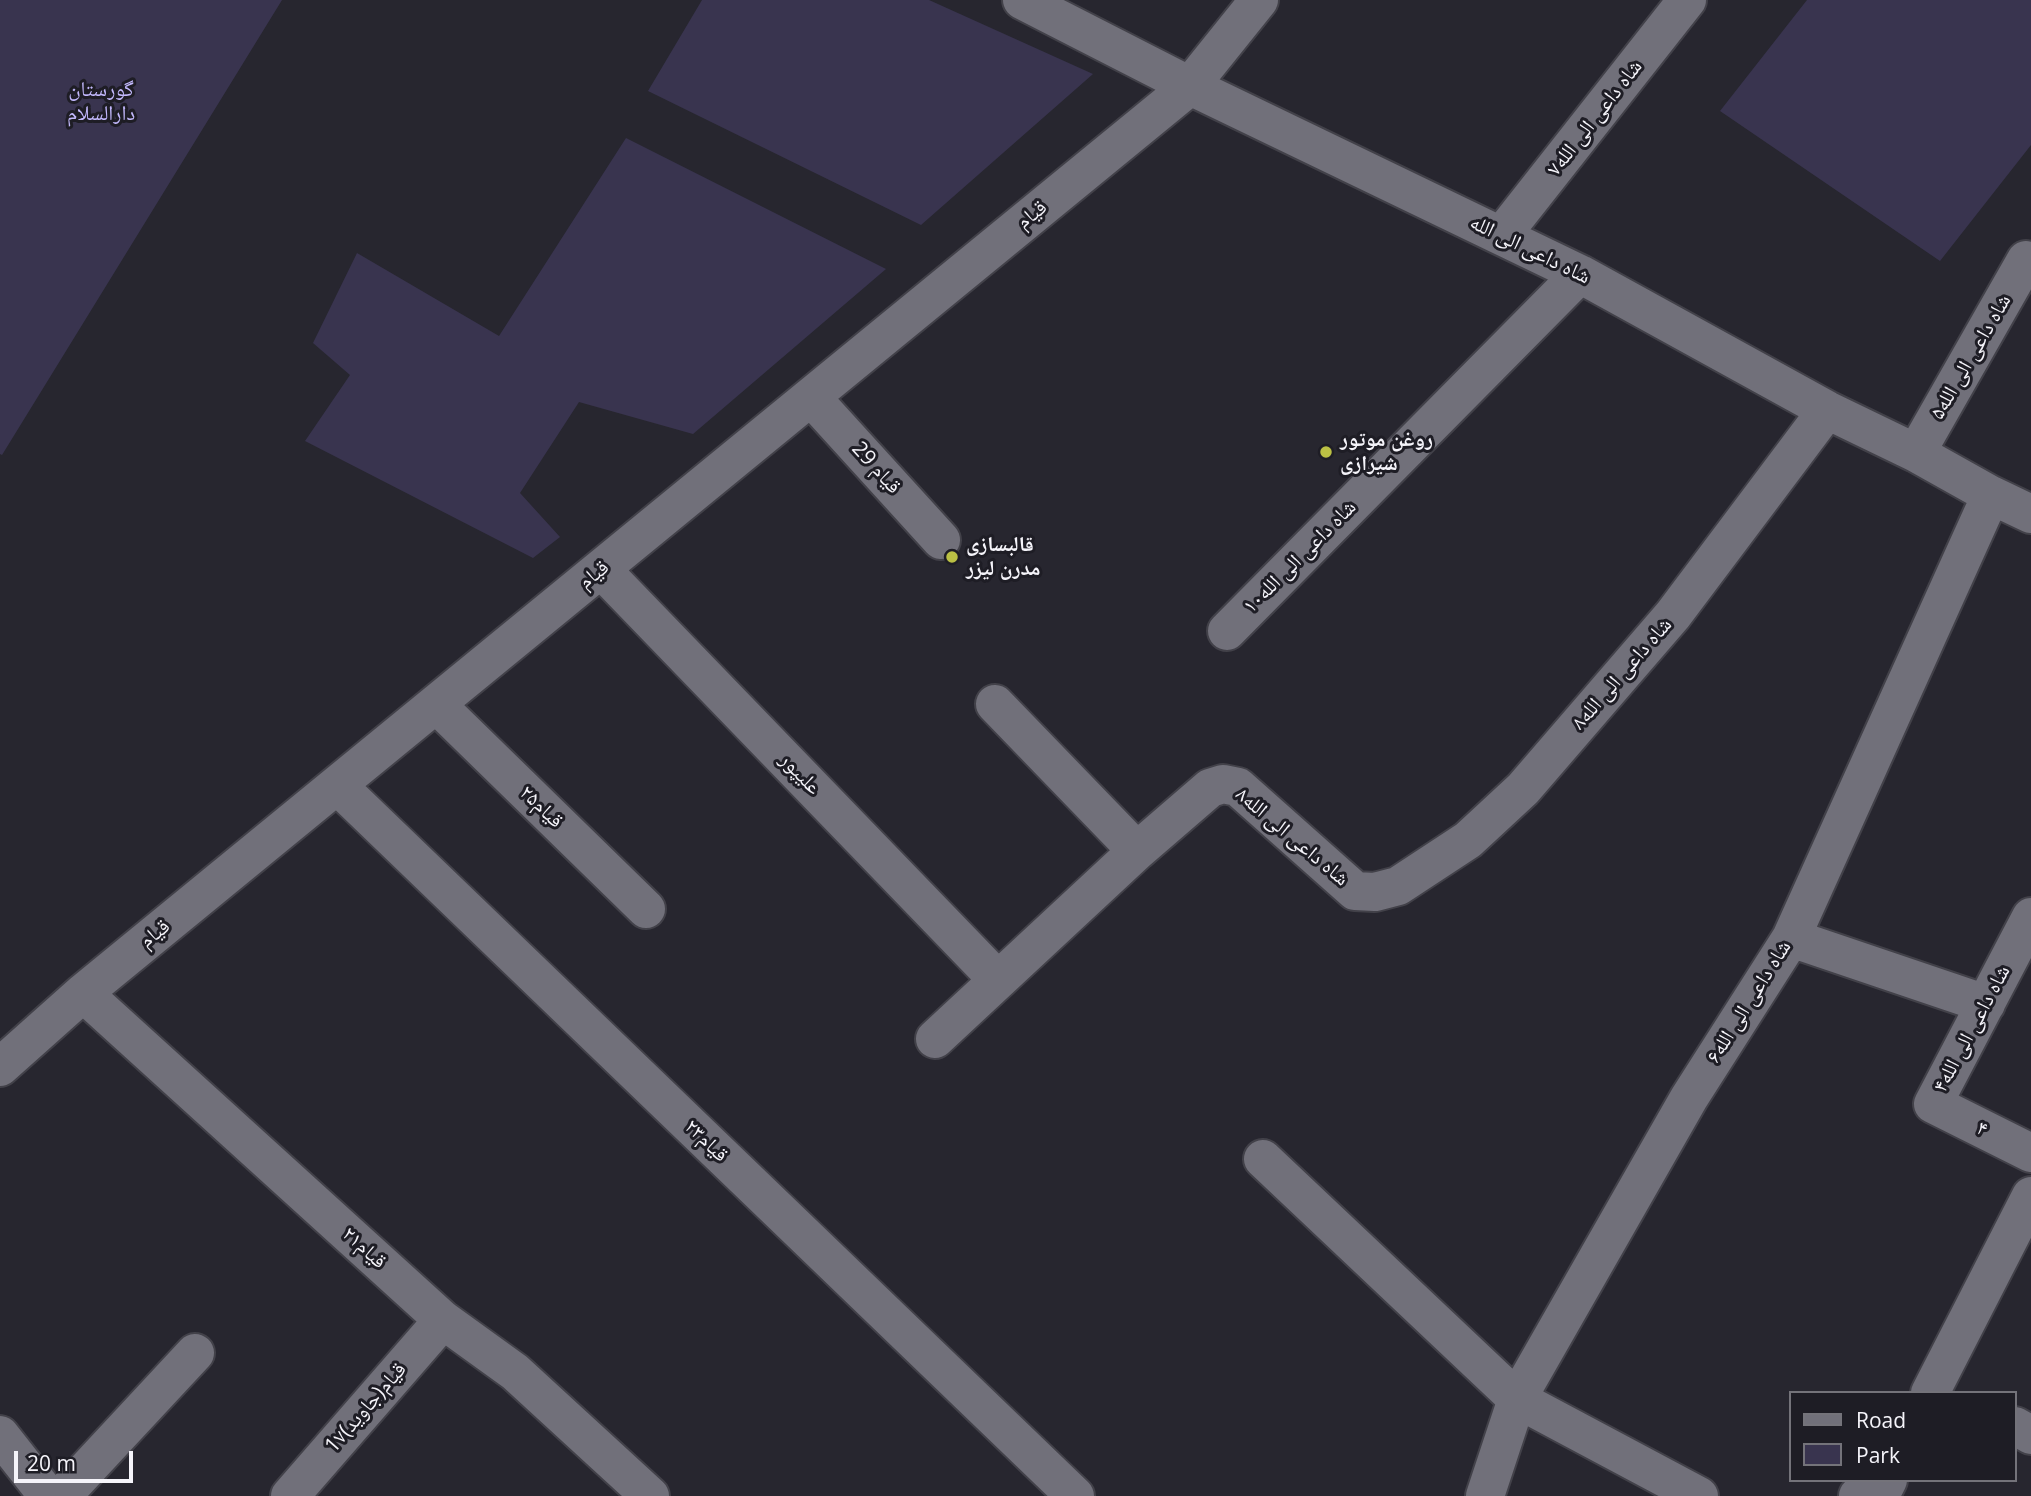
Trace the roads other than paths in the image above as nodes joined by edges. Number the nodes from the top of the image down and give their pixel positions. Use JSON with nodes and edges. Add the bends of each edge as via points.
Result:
{"nodes":[{"id":1,"x":1259,"y":0,"type":"edge"},
{"id":2,"x":1688,"y":0,"type":"edge"},
{"id":3,"x":1025,"y":1,"type":"edge"},
{"id":4,"x":1190,"y":86,"type":"junction"},
{"id":5,"x":1503,"y":235,"type":"junction"},
{"id":6,"x":2026,"y":260,"type":"dead end"},
{"id":7,"x":1580,"y":274,"type":"junction"},
{"id":8,"x":811,"y":397,"type":"junction"},
{"id":9,"x":1827,"y":410,"type":"junction"},
{"id":10,"x":1916,"y":453,"type":"junction"},
{"id":11,"x":1991,"y":495,"type":"junction"},
{"id":12,"x":2031,"y":514,"type":"edge"},
{"id":13,"x":941,"y":540,"type":"dead end"},
{"id":14,"x":601,"y":569,"type":"junction"},
{"id":15,"x":1227,"y":631,"type":"dead end"},
{"id":16,"x":436,"y":704,"type":"junction"},
{"id":17,"x":995,"y":704,"type":"dead end"},
{"id":18,"x":337,"y":785,"type":"junction"},
{"id":19,"x":1138,"y":851,"type":"junction"},
{"id":20,"x":1375,"y":892,"type":"joint"},
{"id":21,"x":646,"y":909,"type":"dead end"},
{"id":22,"x":2031,"y":917,"type":"edge"},
{"id":23,"x":1791,"y":938,"type":"junction"},
{"id":24,"x":998,"y":980,"type":"junction"},
{"id":25,"x":83,"y":993,"type":"junction"},
{"id":26,"x":1986,"y":1004,"type":"junction"},
{"id":27,"x":935,"y":1039,"type":"dead end"},
{"id":28,"x":0,"y":1067,"type":"edge"},
{"id":29,"x":1933,"y":1104,"type":"joint"},
{"id":30,"x":2031,"y":1153,"type":"edge"},
{"id":31,"x":1263,"y":1159,"type":"dead end"},
{"id":32,"x":2031,"y":1196,"type":"edge"},
{"id":33,"x":443,"y":1320,"type":"junction"},
{"id":34,"x":195,"y":1353,"type":"dead end"},
{"id":35,"x":1943,"y":1388,"type":"edge"},
{"id":36,"x":1517,"y":1399,"type":"junction"},
{"id":37,"x":0,"y":1435,"type":"edge"},
{"id":38,"x":1887,"y":1482,"type":"edge"},
{"id":39,"x":48,"y":1496,"type":"edge"},
{"id":40,"x":62,"y":1496,"type":"edge"},
{"id":41,"x":290,"y":1496,"type":"edge"},
{"id":42,"x":650,"y":1496,"type":"edge"},
{"id":43,"x":1075,"y":1496,"type":"edge"},
{"id":44,"x":1485,"y":1496,"type":"edge"},
{"id":45,"x":1699,"y":1496,"type":"edge"},
{"id":46,"x":1858,"y":1496,"type":"edge"}],
"edges":[{"from":1,"to":4,"type":"street","name":"قیام"},
{"from":2,"to":5,"type":"street","name":"شاه داعی الی الله۷"},
{"from":3,"to":4,"type":"street","name":"شاه داعی الی الله"},
{"from":4,"to":5,"type":"street","name":"شاه داعی الی الله"},
{"from":4,"to":8,"type":"street","name":"قیام"},
{"from":5,"to":7,"type":"street","name":"شاه داعی الی الله"},
{"from":6,"to":10,"type":"street","name":"شاه داعی الی الله۵"},
{"from":7,"to":9,"type":"street","name":"شاه داعی الی الله"},
{"from":7,"to":15,"type":"street","name":"شاه داعی الی الله۱۰"},
{"from":8,"to":13,"type":"street","name":"قیام 29"},
{"from":8,"to":14,"type":"street","name":"قیام"},
{"from":9,"to":10,"type":"street","name":"شاه داعی الی الله"},
{"from":9,"to":20,"type":"street","name":"شاه داعی الی الله۸","via":[[1673,615],[1523,789],[1468,840],[1398,886]]},
{"from":10,"to":11,"type":"street","name":"شاه داعی الی الله"},
{"from":11,"to":12,"type":"street","name":"شاه داعی الی الله"},
{"from":11,"to":23,"type":"street","name":"شاه داعی الی الله۶"},
{"from":14,"to":16,"type":"street","name":"قیام"},
{"from":14,"to":24,"type":"street","name":"علیپور"},
{"from":16,"to":18,"type":"street","name":"قیام"},
{"from":16,"to":21,"type":"street","name":"قیام۲۵"},
{"from":17,"to":19,"type":"street"},
{"from":18,"to":25,"type":"street","name":"قیام"},
{"from":18,"to":43,"type":"street","name":"قیام۲۳"},
{"from":19,"to":20,"type":"street","name":"۸شاه داعی الی الله","via":[[1210,788],[1223,784],[1238,787],[1355,891]]},
{"from":19,"to":24,"type":"street"},
{"from":22,"to":26,"type":"street","name":"شاه داعی الی الله۴"},
{"from":23,"to":26,"type":"street"},
{"from":23,"to":36,"type":"street","name":"شاه داعی الی الله۶","via":[[1689,1098]]},
{"from":24,"to":27,"type":"street"},
{"from":25,"to":28,"type":"street","name":"قیام"},
{"from":25,"to":33,"type":"street","name":"قیام۲۱"},
{"from":26,"to":29,"type":"street","name":"شاه داعی الی الله۴"},
{"from":29,"to":30,"type":"street","name":"۴"},
{"from":31,"to":36,"type":"street"},
{"from":32,"to":35,"type":"street"},
{"from":33,"to":41,"type":"street","name":"قیام(جاوید)1۷"},
{"from":33,"to":42,"type":"street","name":"قیام۲۱","via":[[515,1372]]},
{"from":34,"to":40,"type":"street"},
{"from":36,"to":44,"type":"street","name":"شاه داعی الی الله۶"},
{"from":36,"to":45,"type":"street"},
{"from":37,"to":39,"type":"street"},
{"from":38,"to":46,"type":"street"}]}
